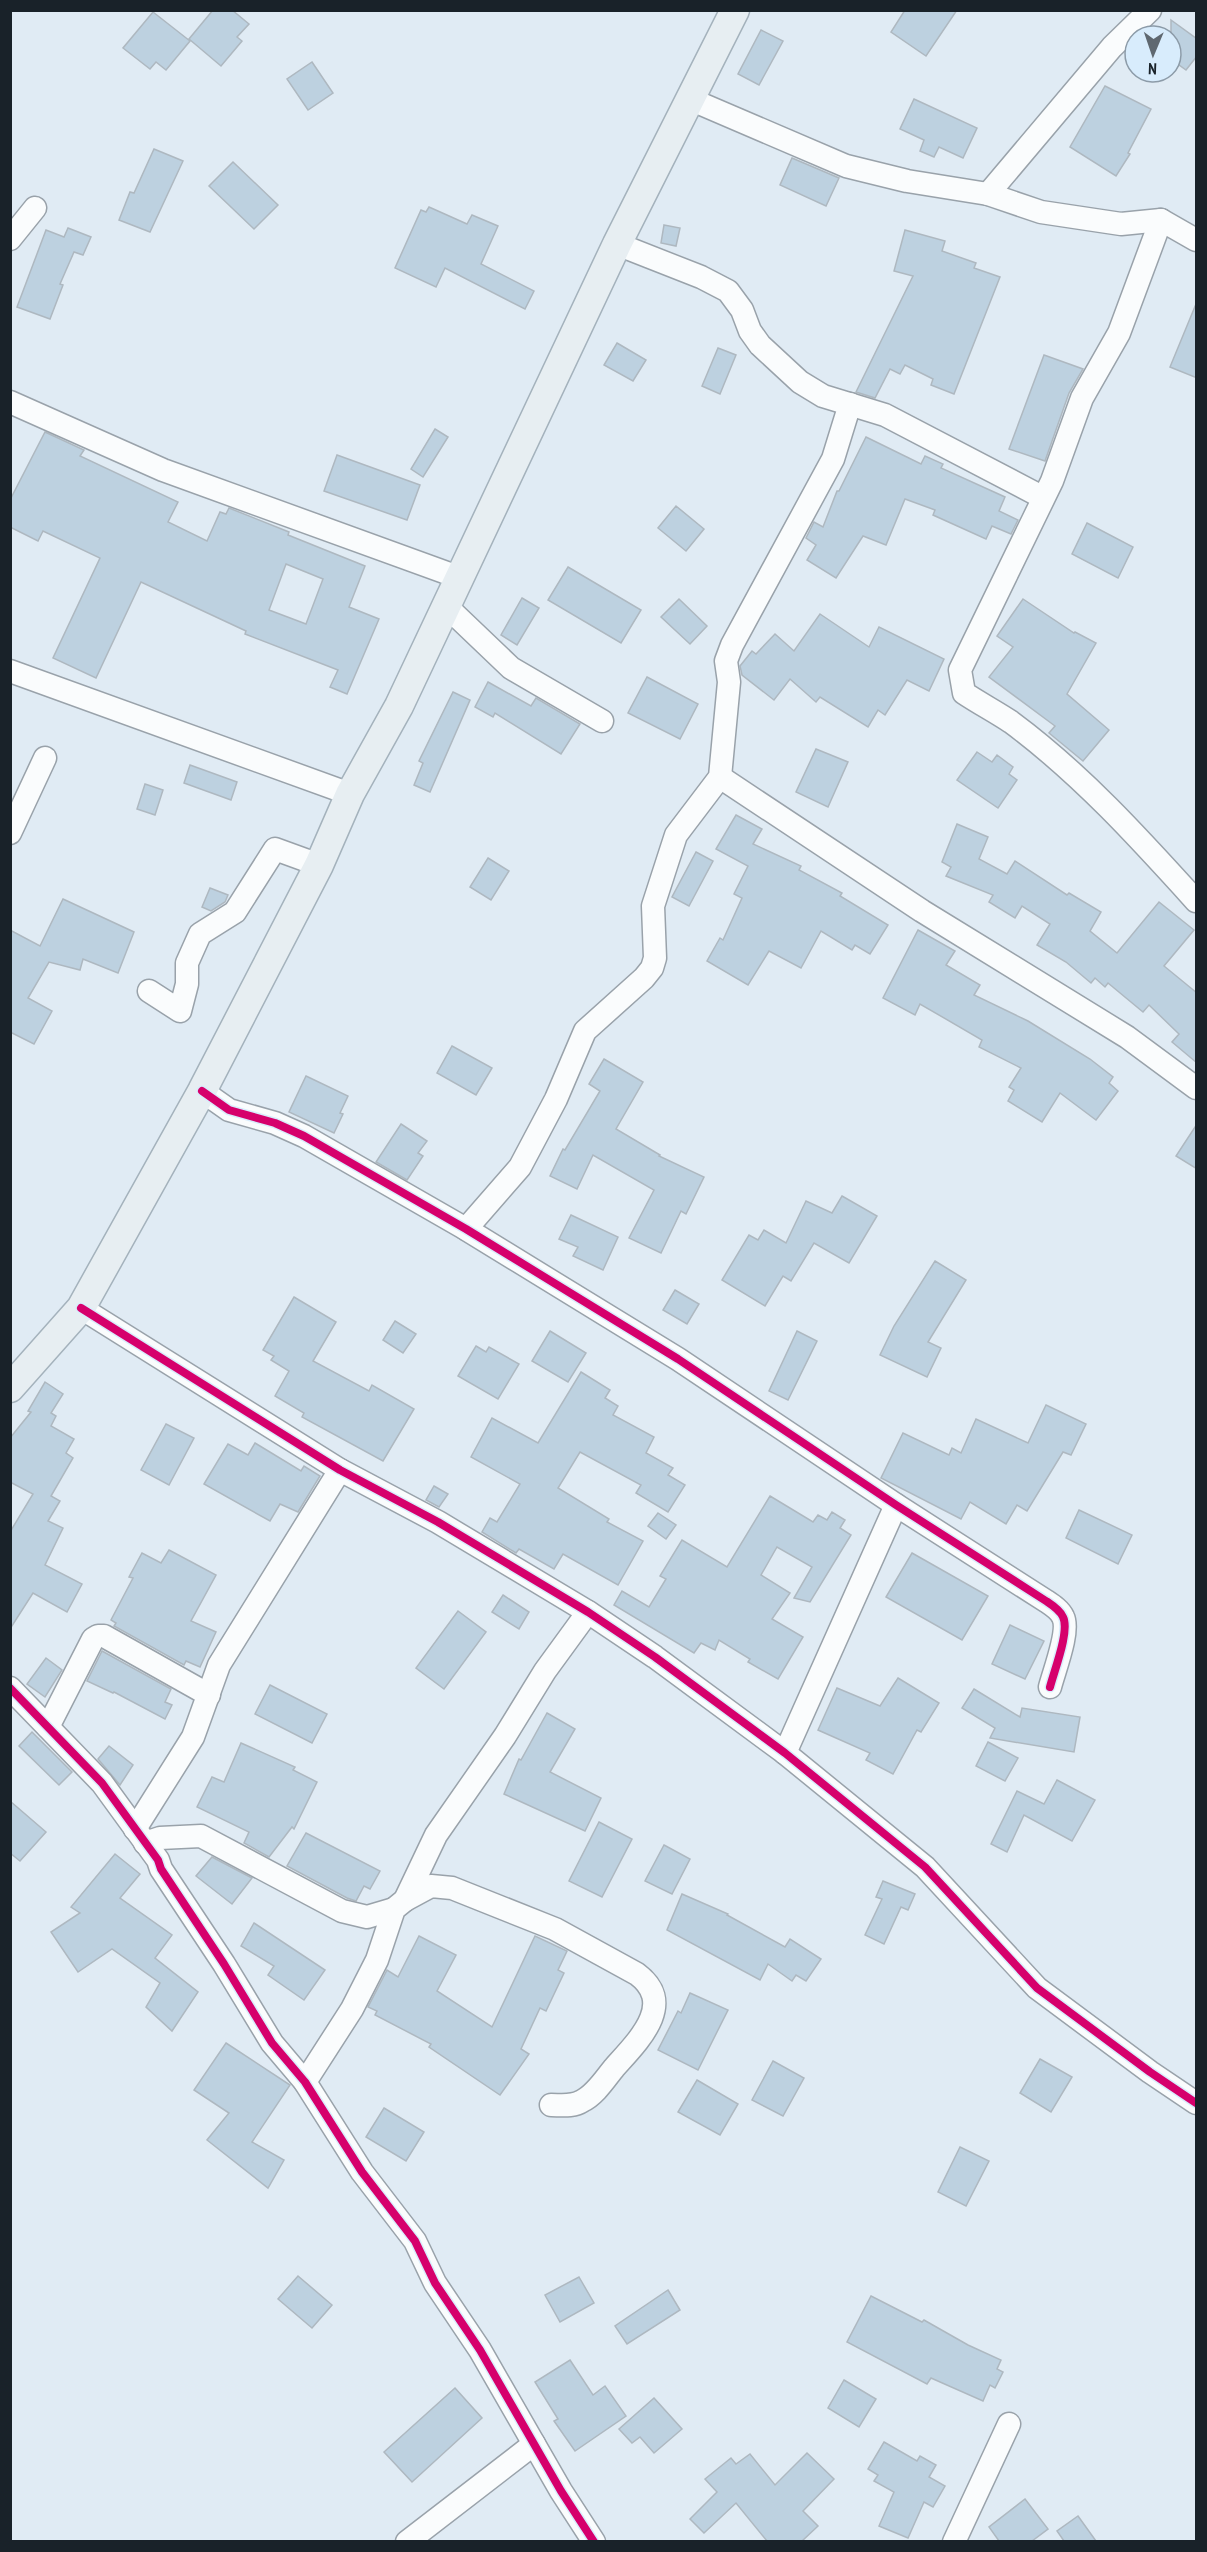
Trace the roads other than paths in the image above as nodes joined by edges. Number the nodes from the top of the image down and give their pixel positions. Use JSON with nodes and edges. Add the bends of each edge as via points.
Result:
{"nodes":[{"id":1,"x":735,"y":10,"type":"edge"},
{"id":2,"x":1150,"y":10,"type":"edge"},
{"id":3,"x":692,"y":100,"type":"junction"},
{"id":4,"x":988,"y":194,"type":"junction"},
{"id":5,"x":35,"y":208,"type":"dead end"},
{"id":6,"x":1161,"y":220,"type":"junction"},
{"id":7,"x":10,"y":239,"type":"edge"},
{"id":8,"x":1197,"y":240,"type":"edge"},
{"id":9,"x":617,"y":244,"type":"junction"},
{"id":10,"x":10,"y":402,"type":"edge"},
{"id":11,"x":850,"y":404,"type":"junction"},
{"id":12,"x":1042,"y":497,"type":"junction"},
{"id":13,"x":459,"y":577,"type":"junction"},
{"id":14,"x":445,"y":605,"type":"junction"},
{"id":15,"x":10,"y":671,"type":"edge"},
{"id":16,"x":602,"y":721,"type":"dead end"},
{"id":17,"x":45,"y":758,"type":"dead end"},
{"id":18,"x":720,"y":777,"type":"junction"},
{"id":19,"x":350,"y":794,"type":"junction"},
{"id":20,"x":10,"y":833,"type":"edge"},
{"id":21,"x":319,"y":865,"type":"junction"},
{"id":22,"x":1197,"y":901,"type":"edge"},
{"id":23,"x":149,"y":991,"type":"dead end"},
{"id":24,"x":1197,"y":1088,"type":"edge"},
{"id":25,"x":202,"y":1091,"type":"junction"},
{"id":26,"x":466,"y":1229,"type":"junction"},
{"id":27,"x":81,"y":1308,"type":"junction"},
{"id":28,"x":10,"y":1388,"type":"edge"},
{"id":29,"x":340,"y":1470,"type":"junction"},
{"id":30,"x":896,"y":1505,"type":"junction"},
{"id":31,"x":588,"y":1612,"type":"junction"},
{"id":32,"x":1050,"y":1687,"type":"dead end"},
{"id":33,"x":10,"y":1688,"type":"edge"},
{"id":34,"x":209,"y":1695,"type":"junction"},
{"id":35,"x":48,"y":1727,"type":"junction"},
{"id":36,"x":785,"y":1753,"type":"junction"},
{"id":37,"x":140,"y":1836,"type":"junction"},
{"id":38,"x":426,"y":1853,"type":"junction"},
{"id":39,"x":452,"y":1888,"type":"junction"},
{"id":40,"x":400,"y":1905,"type":"junction"},
{"id":41,"x":305,"y":2082,"type":"junction"},
{"id":42,"x":1197,"y":2103,"type":"edge"},
{"id":43,"x":550,"y":2105,"type":"dead end"},
{"id":44,"x":1009,"y":2424,"type":"dead end"},
{"id":45,"x":534,"y":2444,"type":"junction"},
{"id":46,"x":407,"y":2541,"type":"edge"},
{"id":47,"x":594,"y":2541,"type":"edge"},
{"id":48,"x":954,"y":2541,"type":"edge"}],
"edges":[{"from":1,"to":3,"type":"main road"},
{"from":2,"to":4,"type":"street","via":[[1112,47]]},
{"from":3,"to":4,"type":"street","via":[[846,166]]},
{"from":3,"to":9,"type":"main road"},
{"from":4,"to":6,"type":"street","via":[[1041,212],[1121,224]]},
{"from":5,"to":7,"type":"street"},
{"from":6,"to":8,"type":"street"},
{"from":6,"to":12,"type":"street","via":[[1119,333],[1082,398],[1059,464]]},
{"from":9,"to":11,"type":"street","via":[[728,291],[760,345],[785,370],[824,396]]},
{"from":9,"to":13,"type":"main road"},
{"from":10,"to":13,"type":"street","via":[[163,470]]},
{"from":11,"to":12,"type":"street","via":[[885,415]]},
{"from":11,"to":18,"type":"street","via":[[833,459],[726,661],[729,682]]},
{"from":12,"to":22,"type":"street","via":[[960,670],[964,693],[1010,722],[1071,772]]},
{"from":13,"to":14,"type":"main road"},
{"from":14,"to":16,"type":"street","via":[[511,668]]},
{"from":14,"to":19,"type":"main road","via":[[399,706]]},
{"from":15,"to":19,"type":"street"},
{"from":17,"to":20,"type":"street"},
{"from":18,"to":24,"type":"street","via":[[922,911],[1127,1037]]},
{"from":18,"to":26,"type":"street","via":[[676,836],[653,906],[656,945],[652,968],[585,1031],[556,1099],[520,1167]]},
{"from":19,"to":21,"type":"main road"},
{"from":21,"to":23,"type":"street","via":[[275,849],[235,912],[200,934],[187,963],[187,984],[180,1011]]},
{"from":21,"to":25,"type":"main road"},
{"from":25,"to":26,"type":"street","via":[[229,1110],[304,1136]]},
{"from":25,"to":27,"type":"main road"},
{"from":26,"to":30,"type":"street","via":[[678,1359]]},
{"from":27,"to":28,"type":"main road"},
{"from":27,"to":29,"type":"street"},
{"from":29,"to":31,"type":"street","via":[[438,1522]]},
{"from":29,"to":34,"type":"street","via":[[219,1665]]},
{"from":30,"to":32,"type":"street","via":[[1060,1612],[1065,1630]]},
{"from":30,"to":36,"type":"street"},
{"from":31,"to":36,"type":"street"},
{"from":31,"to":38,"type":"street"},
{"from":33,"to":35,"type":"street"},
{"from":34,"to":35,"type":"street","via":[[98,1636]]},
{"from":34,"to":37,"type":"street","via":[[193,1737]]},
{"from":35,"to":37,"type":"street","via":[[102,1783]]},
{"from":36,"to":42,"type":"street","via":[[925,1867],[1037,1988]]},
{"from":37,"to":40,"type":"street","via":[[201,1836],[342,1911],[367,1917]]},
{"from":37,"to":41,"type":"street","via":[[272,2043]]},
{"from":38,"to":39,"type":"street","via":[[435,1871]]},
{"from":38,"to":40,"type":"street"},
{"from":39,"to":40,"type":"street","via":[[431,1886]]},
{"from":39,"to":43,"type":"street","via":[[555,1929],[637,1974],[654,1992],[651,2018],[644,2034],[589,2096],[573,2105]]},
{"from":40,"to":41,"type":"street","via":[[362,1990]]},
{"from":41,"to":45,"type":"street","via":[[362,2172],[415,2241],[435,2283],[480,2350]]},
{"from":44,"to":48,"type":"street"},
{"from":45,"to":46,"type":"street"},
{"from":45,"to":47,"type":"street"}]}
